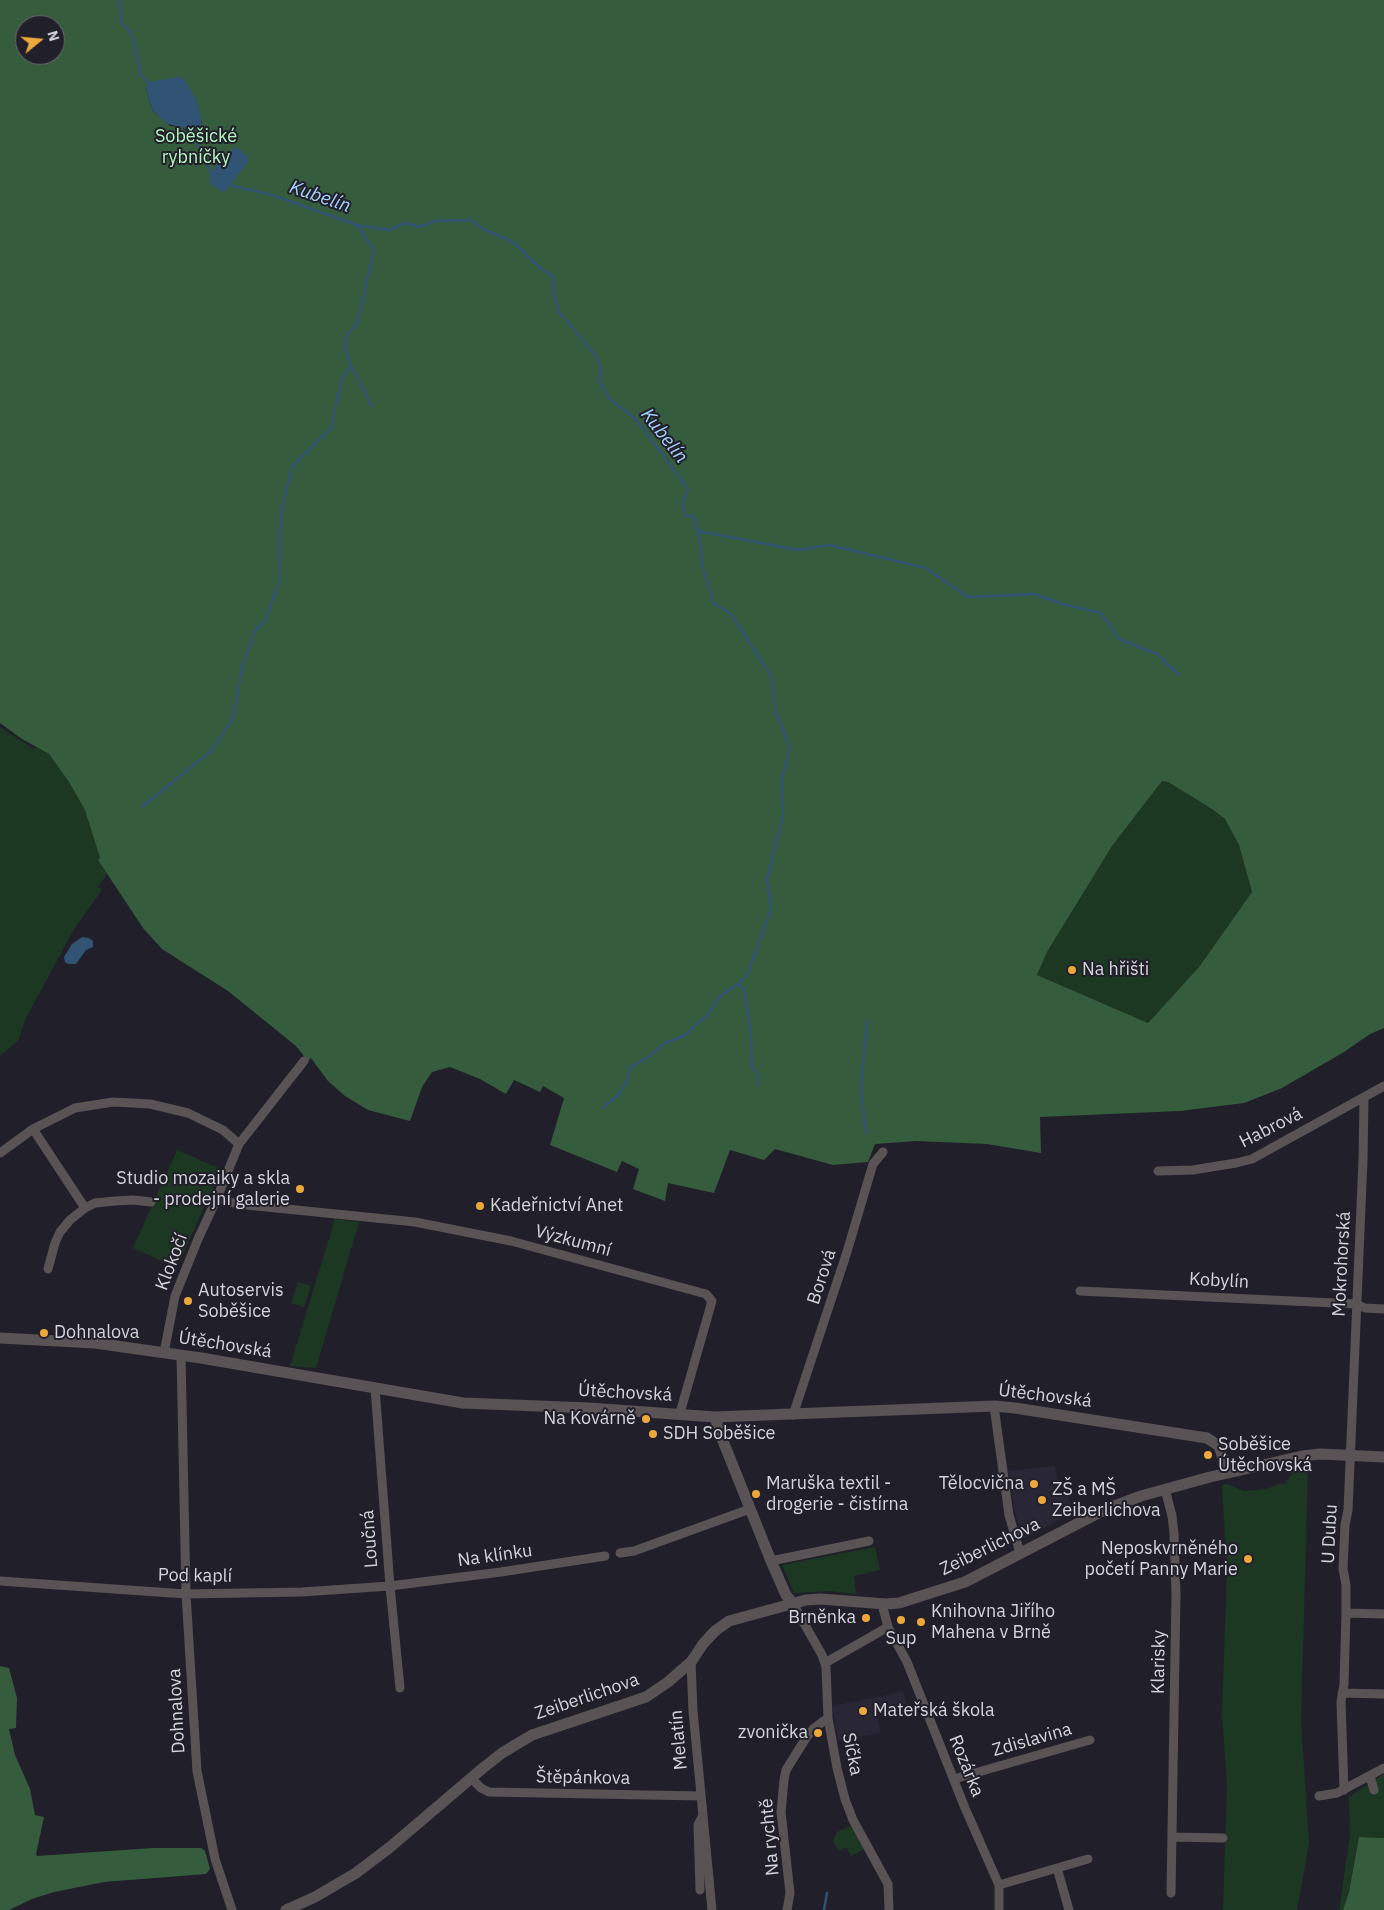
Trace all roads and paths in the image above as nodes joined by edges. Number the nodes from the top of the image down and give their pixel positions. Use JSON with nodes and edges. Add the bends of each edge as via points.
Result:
{"nodes":[{"id":1,"x":304,"y":1061,"type":"dead end"},
{"id":2,"x":1384,"y":1086,"type":"edge"},
{"id":3,"x":1364,"y":1097,"type":"junction"},
{"id":4,"x":33,"y":1129,"type":"junction"},
{"id":5,"x":239,"y":1144,"type":"junction"},
{"id":6,"x":0,"y":1152,"type":"edge"},
{"id":7,"x":883,"y":1152,"type":"dead end"},
{"id":8,"x":1158,"y":1171,"type":"dead end"},
{"id":9,"x":217,"y":1198,"type":"junction"},
{"id":10,"x":151,"y":1202,"type":"dead end"},
{"id":11,"x":85,"y":1208,"type":"junction"},
{"id":12,"x":48,"y":1269,"type":"dead end"},
{"id":13,"x":1080,"y":1290,"type":"dead end"},
{"id":14,"x":1356,"y":1304,"type":"junction"},
{"id":15,"x":1384,"y":1309,"type":"edge"},
{"id":16,"x":0,"y":1338,"type":"edge"},
{"id":17,"x":164,"y":1353,"type":"junction"},
{"id":18,"x":181,"y":1355,"type":"junction"},
{"id":19,"x":375,"y":1388,"type":"junction"},
{"id":20,"x":994,"y":1406,"type":"junction"},
{"id":21,"x":680,"y":1413,"type":"junction"},
{"id":22,"x":793,"y":1415,"type":"junction"},
{"id":23,"x":715,"y":1417,"type":"junction"},
{"id":24,"x":1349,"y":1456,"type":"junction"},
{"id":25,"x":1384,"y":1458,"type":"edge"},
{"id":26,"x":1228,"y":1473,"type":"junction"},
{"id":27,"x":1165,"y":1489,"type":"junction"},
{"id":28,"x":750,"y":1509,"type":"junction"},
{"id":29,"x":869,"y":1542,"type":"dead end"},
{"id":30,"x":620,"y":1553,"type":"dead end"},
{"id":31,"x":1020,"y":1553,"type":"junction"},
{"id":32,"x":605,"y":1556,"type":"dead end"},
{"id":33,"x":771,"y":1562,"type":"junction"},
{"id":34,"x":0,"y":1581,"type":"edge"},
{"id":35,"x":390,"y":1586,"type":"junction"},
{"id":36,"x":186,"y":1594,"type":"junction"},
{"id":37,"x":792,"y":1602,"type":"junction"},
{"id":38,"x":882,"y":1604,"type":"junction"},
{"id":39,"x":1346,"y":1613,"type":"junction"},
{"id":40,"x":1384,"y":1614,"type":"edge"},
{"id":41,"x":888,"y":1627,"type":"junction"},
{"id":42,"x":691,"y":1662,"type":"junction"},
{"id":43,"x":825,"y":1663,"type":"junction"},
{"id":44,"x":400,"y":1688,"type":"dead end"},
{"id":45,"x":1342,"y":1693,"type":"junction"},
{"id":46,"x":1384,"y":1694,"type":"edge"},
{"id":47,"x":828,"y":1718,"type":"junction"},
{"id":48,"x":1090,"y":1740,"type":"dead end"},
{"id":49,"x":1384,"y":1768,"type":"edge"},
{"id":50,"x":1370,"y":1776,"type":"junction"},
{"id":51,"x":471,"y":1778,"type":"junction"},
{"id":52,"x":954,"y":1779,"type":"junction"},
{"id":53,"x":1344,"y":1790,"type":"junction"},
{"id":54,"x":1374,"y":1790,"type":"dead end"},
{"id":55,"x":700,"y":1796,"type":"junction"},
{"id":56,"x":1319,"y":1796,"type":"dead end"},
{"id":57,"x":703,"y":1815,"type":"junction"},
{"id":58,"x":1172,"y":1837,"type":"junction"},
{"id":59,"x":1224,"y":1838,"type":"dead end"},
{"id":60,"x":1088,"y":1859,"type":"dead end"},
{"id":61,"x":1057,"y":1868,"type":"junction"},
{"id":62,"x":999,"y":1885,"type":"junction"},
{"id":63,"x":700,"y":1890,"type":"dead end"},
{"id":64,"x":1171,"y":1893,"type":"dead end"},
{"id":65,"x":232,"y":1910,"type":"edge"},
{"id":66,"x":286,"y":1910,"type":"edge"},
{"id":67,"x":712,"y":1910,"type":"edge"},
{"id":68,"x":787,"y":1910,"type":"edge"},
{"id":69,"x":889,"y":1910,"type":"edge"},
{"id":70,"x":1000,"y":1910,"type":"edge"},
{"id":71,"x":1069,"y":1910,"type":"edge"}],
"edges":[{"from":1,"to":5,"type":"street","name":"Klokočí"},
{"from":2,"to":3,"type":"street"},
{"from":3,"to":8,"type":"street","name":"Habrová","via":[[1252,1159],[1193,1170]]},
{"from":3,"to":14,"type":"street","name":"Mokrohorská"},
{"from":4,"to":5,"type":"street","via":[[75,1108],[136,1102],[188,1113],[223,1130]]},
{"from":4,"to":6,"type":"street"},
{"from":4,"to":11,"type":"street"},
{"from":5,"to":9,"type":"street","name":"Klokočí"},
{"from":7,"to":22,"type":"street","name":"Borová","via":[[873,1164]]},
{"from":9,"to":17,"type":"street","name":"Klokočí","via":[[175,1296]]},
{"from":9,"to":21,"type":"street","name":"Výzkumní","via":[[237,1204],[415,1222],[511,1241],[706,1294],[712,1301]]},
{"from":10,"to":11,"type":"street","via":[[115,1201]]},
{"from":11,"to":12,"type":"street","via":[[60,1232]]},
{"from":13,"to":14,"type":"street","name":"Kobylín"},
{"from":14,"to":15,"type":"street","name":"Kobylín"},
{"from":14,"to":24,"type":"street","name":"Mokrohorská"},
{"from":16,"to":17,"type":"street","name":"Útěchovská","via":[[95,1342]]},
{"from":17,"to":18,"type":"street","name":"Útěchovská"},
{"from":18,"to":19,"type":"street","name":"Útěchovská"},
{"from":18,"to":36,"type":"street","name":"Dohnalova"},
{"from":19,"to":21,"type":"street","name":"Útěchovská","via":[[463,1402]]},
{"from":19,"to":35,"type":"street","name":"Loučná"},
{"from":20,"to":22,"type":"street","name":"Útěchovská"},
{"from":20,"to":26,"type":"street","name":"Útěchovská","via":[[1207,1438],[1219,1446]]},
{"from":20,"to":31,"type":"street","via":[[1009,1515]]},
{"from":21,"to":23,"type":"street","name":"Útěchovská"},
{"from":22,"to":23,"type":"street","name":"Útěchovská"},
{"from":23,"to":28,"type":"street"},
{"from":24,"to":25,"type":"street","name":"Zeiberlichova"},
{"from":24,"to":26,"type":"street","name":"Zeiberlichova","via":[[1311,1454]]},
{"from":24,"to":39,"type":"street","name":"U Dubu","via":[[1343,1569]]},
{"from":26,"to":27,"type":"street","name":"Zeiberlichova"},
{"from":27,"to":31,"type":"street","name":"Zeiberlichova","via":[[1104,1510]]},
{"from":27,"to":58,"type":"street","name":"Klarisky","via":[[1174,1533],[1176,1594]]},
{"from":28,"to":30,"type":"street","via":[[634,1551]]},
{"from":28,"to":33,"type":"street"},
{"from":29,"to":33,"type":"street"},
{"from":31,"to":38,"type":"street","name":"Zeiberlichova","via":[[965,1582],[900,1602]]},
{"from":32,"to":35,"type":"street","name":"Na klínku"},
{"from":33,"to":37,"type":"street"},
{"from":34,"to":36,"type":"street","name":"Pod kaplí"},
{"from":35,"to":36,"type":"street","name":"Pod kaplí","via":[[302,1592]]},
{"from":35,"to":44,"type":"street","name":"Loučná"},
{"from":36,"to":65,"type":"street","name":"Dohnalova","via":[[197,1771],[215,1859]]},
{"from":37,"to":38,"type":"street","name":"Zeiberlichova","via":[[820,1599]]},
{"from":37,"to":42,"type":"street","name":"Zeiberlichova","via":[[729,1621],[715,1631]]},
{"from":37,"to":43,"type":"street","name":"Síčka","via":[[819,1646]]},
{"from":38,"to":41,"type":"street","name":"Rozárka"},
{"from":39,"to":40,"type":"street"},
{"from":39,"to":45,"type":"street","name":"U Dubu"},
{"from":41,"to":43,"type":"street"},
{"from":41,"to":52,"type":"street","name":"Rozárka","via":[[907,1662]]},
{"from":42,"to":51,"type":"street","name":"Zeiberlichova","via":[[646,1697],[532,1735],[502,1753]]},
{"from":42,"to":55,"type":"street","name":"Melatín"},
{"from":43,"to":47,"type":"street","name":"Síčka"},
{"from":45,"to":46,"type":"street"},
{"from":45,"to":53,"type":"street","name":"U Dubu"},
{"from":47,"to":68,"type":"street","name":"Na rychtě","via":[[813,1729],[786,1770],[782,1812],[790,1893]]},
{"from":47,"to":69,"type":"street","name":"Síčka","via":[[844,1799],[888,1884]]},
{"from":48,"to":52,"type":"street","name":"Zdislavina"},
{"from":49,"to":50,"type":"street"},
{"from":50,"to":53,"type":"street"},
{"from":50,"to":54,"type":"street"},
{"from":51,"to":55,"type":"street","name":"Štěpánkova","via":[[489,1792]]},
{"from":51,"to":66,"type":"street","name":"Zeiberlichova","via":[[367,1865],[326,1891]]},
{"from":52,"to":62,"type":"street","name":"Rozárka"},
{"from":53,"to":56,"type":"street","via":[[1334,1795]]},
{"from":55,"to":57,"type":"street","name":"Melatín"},
{"from":57,"to":63,"type":"street","name":"Melatín","via":[[698,1825]]},
{"from":57,"to":67,"type":"street","name":"Melatín"},
{"from":58,"to":59,"type":"street"},
{"from":58,"to":64,"type":"street","name":"Klarisky"},
{"from":60,"to":61,"type":"street"},
{"from":61,"to":62,"type":"street"},
{"from":61,"to":71,"type":"street"},
{"from":62,"to":70,"type":"street","name":"Rozárka"}]}
